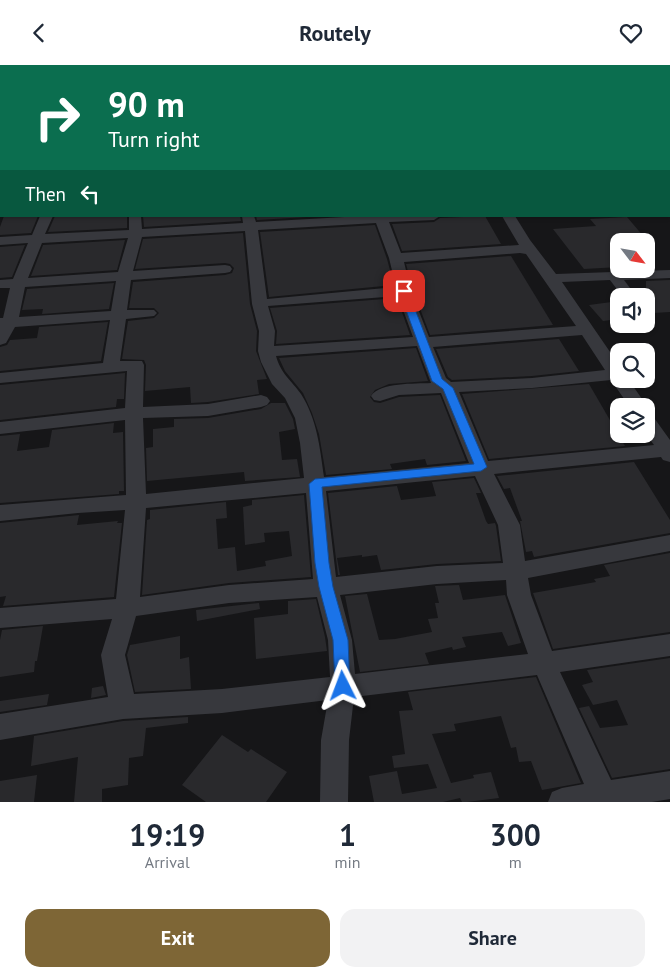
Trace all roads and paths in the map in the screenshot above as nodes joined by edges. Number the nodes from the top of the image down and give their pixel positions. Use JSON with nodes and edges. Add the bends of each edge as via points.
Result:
{"nodes":[{"id":1,"x":46,"y":217,"type":"edge"},
{"id":2,"x":135,"y":217,"type":"edge"},
{"id":3,"x":408,"y":217,"type":"edge"},
{"id":4,"x":509,"y":217,"type":"edge"},
{"id":5,"x":381,"y":218,"type":"edge"},
{"id":6,"x":250,"y":221,"type":"edge"},
{"id":7,"x":136,"y":233,"type":"junction"},
{"id":8,"x":36,"y":238,"type":"junction"},
{"id":9,"x":0,"y":241,"type":"edge"},
{"id":10,"x":530,"y":250,"type":"junction"},
{"id":11,"x":396,"y":258,"type":"junction"},
{"id":12,"x":225,"y":269,"type":"dead end"},
{"id":13,"x":655,"y":274,"type":"edge"},
{"id":14,"x":670,"y":274,"type":"edge"},
{"id":15,"x":610,"y":275,"type":"edge"},
{"id":16,"x":124,"y":276,"type":"junction"},
{"id":17,"x":552,"y":278,"type":"junction"},
{"id":18,"x":614,"y":278,"type":"edge"},
{"id":19,"x":19,"y":282,"type":"junction"},
{"id":20,"x":0,"y":284,"type":"edge"},
{"id":21,"x":623,"y":288,"type":"edge"},
{"id":22,"x":404,"y":291,"type":"junction"},
{"id":23,"x":272,"y":302,"type":"dead end"},
{"id":24,"x":149,"y":313,"type":"dead end"},
{"id":25,"x":117,"y":314,"type":"junction"},
{"id":26,"x":5,"y":323,"type":"edge"},
{"id":27,"x":586,"y":330,"type":"junction"},
{"id":28,"x":0,"y":340,"type":"edge"},
{"id":29,"x":424,"y":341,"type":"junction"},
{"id":30,"x":271,"y":351,"type":"dead end"},
{"id":31,"x":610,"y":365,"type":"edge"},
{"id":32,"x":111,"y":367,"type":"junction"},
{"id":33,"x":0,"y":378,"type":"edge"},
{"id":34,"x":610,"y":378,"type":"edge"},
{"id":35,"x":448,"y":388,"type":"junction"},
{"id":36,"x":380,"y":396,"type":"dead end"},
{"id":37,"x":260,"y":401,"type":"dead end"},
{"id":38,"x":134,"y":413,"type":"junction"},
{"id":39,"x":0,"y":427,"type":"edge"},
{"id":40,"x":655,"y":432,"type":"edge"},
{"id":41,"x":668,"y":452,"type":"edge"},
{"id":42,"x":481,"y":467,"type":"junction"},
{"id":43,"x":315,"y":484,"type":"junction"},
{"id":44,"x":136,"y":502,"type":"junction"},
{"id":45,"x":0,"y":513,"type":"edge"},
{"id":46,"x":670,"y":543,"type":"edge"},
{"id":47,"x":517,"y":571,"type":"junction"},
{"id":48,"x":326,"y":587,"type":"junction"},
{"id":49,"x":127,"y":608,"type":"junction"},
{"id":50,"x":0,"y":618,"type":"edge"},
{"id":51,"x":670,"y":645,"type":"edge"},
{"id":52,"x":544,"y":663,"type":"junction"},
{"id":53,"x":343,"y":686,"type":"junction"},
{"id":54,"x":123,"y":707,"type":"junction"},
{"id":55,"x":0,"y":727,"type":"edge"},
{"id":56,"x":670,"y":785,"type":"edge"},
{"id":57,"x":605,"y":799,"type":"edge"},
{"id":58,"x":334,"y":802,"type":"edge"},
{"id":59,"x":562,"y":802,"type":"edge"}],
"edges":[{"from":1,"to":8,"type":"street"},
{"from":2,"to":7,"type":"street"},
{"from":3,"to":5,"type":"street"},
{"from":4,"to":10,"type":"street"},
{"from":5,"to":6,"type":"street"},
{"from":5,"to":11,"type":"street"},
{"from":6,"to":7,"type":"street"},
{"from":6,"to":43,"type":"street","via":[[260,305],[267,331],[266,351],[281,384],[293,397],[304,418]]},
{"from":7,"to":8,"type":"street"},
{"from":7,"to":16,"type":"street"},
{"from":8,"to":9,"type":"street"},
{"from":8,"to":19,"type":"street"},
{"from":10,"to":11,"type":"street"},
{"from":10,"to":17,"type":"street"},
{"from":11,"to":22,"type":"street"},
{"from":12,"to":16,"type":"street"},
{"from":13,"to":14,"type":"street"},
{"from":15,"to":17,"type":"street"},
{"from":16,"to":19,"type":"street"},
{"from":16,"to":25,"type":"street"},
{"from":17,"to":27,"type":"street"},
{"from":18,"to":21,"type":"street"},
{"from":19,"to":20,"type":"street"},
{"from":19,"to":26,"type":"street"},
{"from":22,"to":23,"type":"street"},
{"from":22,"to":29,"type":"street"},
{"from":24,"to":25,"type":"street"},
{"from":25,"to":26,"type":"street"},
{"from":25,"to":32,"type":"street"},
{"from":26,"to":28,"type":"street"},
{"from":27,"to":29,"type":"street"},
{"from":27,"to":31,"type":"street"},
{"from":29,"to":30,"type":"street"},
{"from":29,"to":35,"type":"street","via":[[438,381]]},
{"from":32,"to":33,"type":"street"},
{"from":32,"to":38,"type":"street","via":[[136,365]]},
{"from":34,"to":35,"type":"street"},
{"from":35,"to":36,"type":"street","via":[[397,390]]},
{"from":35,"to":42,"type":"street"},
{"from":37,"to":38,"type":"street","via":[[208,410]]},
{"from":38,"to":39,"type":"street"},
{"from":38,"to":44,"type":"street"},
{"from":40,"to":41,"type":"street"},
{"from":41,"to":42,"type":"street"},
{"from":42,"to":43,"type":"street"},
{"from":42,"to":47,"type":"street","via":[[509,525]]},
{"from":43,"to":44,"type":"street"},
{"from":43,"to":48,"type":"street"},
{"from":44,"to":45,"type":"street"},
{"from":44,"to":49,"type":"street"},
{"from":46,"to":47,"type":"street"},
{"from":47,"to":48,"type":"street","via":[[437,575]]},
{"from":47,"to":52,"type":"street","via":[[519,595]]},
{"from":48,"to":49,"type":"street","via":[[220,595]]},
{"from":48,"to":53,"type":"street","via":[[340,640]]},
{"from":49,"to":50,"type":"street"},
{"from":49,"to":54,"type":"street","via":[[113,655]]},
{"from":51,"to":52,"type":"street"},
{"from":52,"to":53,"type":"street"},
{"from":52,"to":57,"type":"street"},
{"from":53,"to":54,"type":"street","via":[[222,701]]},
{"from":53,"to":58,"type":"street","via":[[335,740]]},
{"from":54,"to":55,"type":"street"},
{"from":56,"to":57,"type":"street"},
{"from":57,"to":59,"type":"street"}]}
